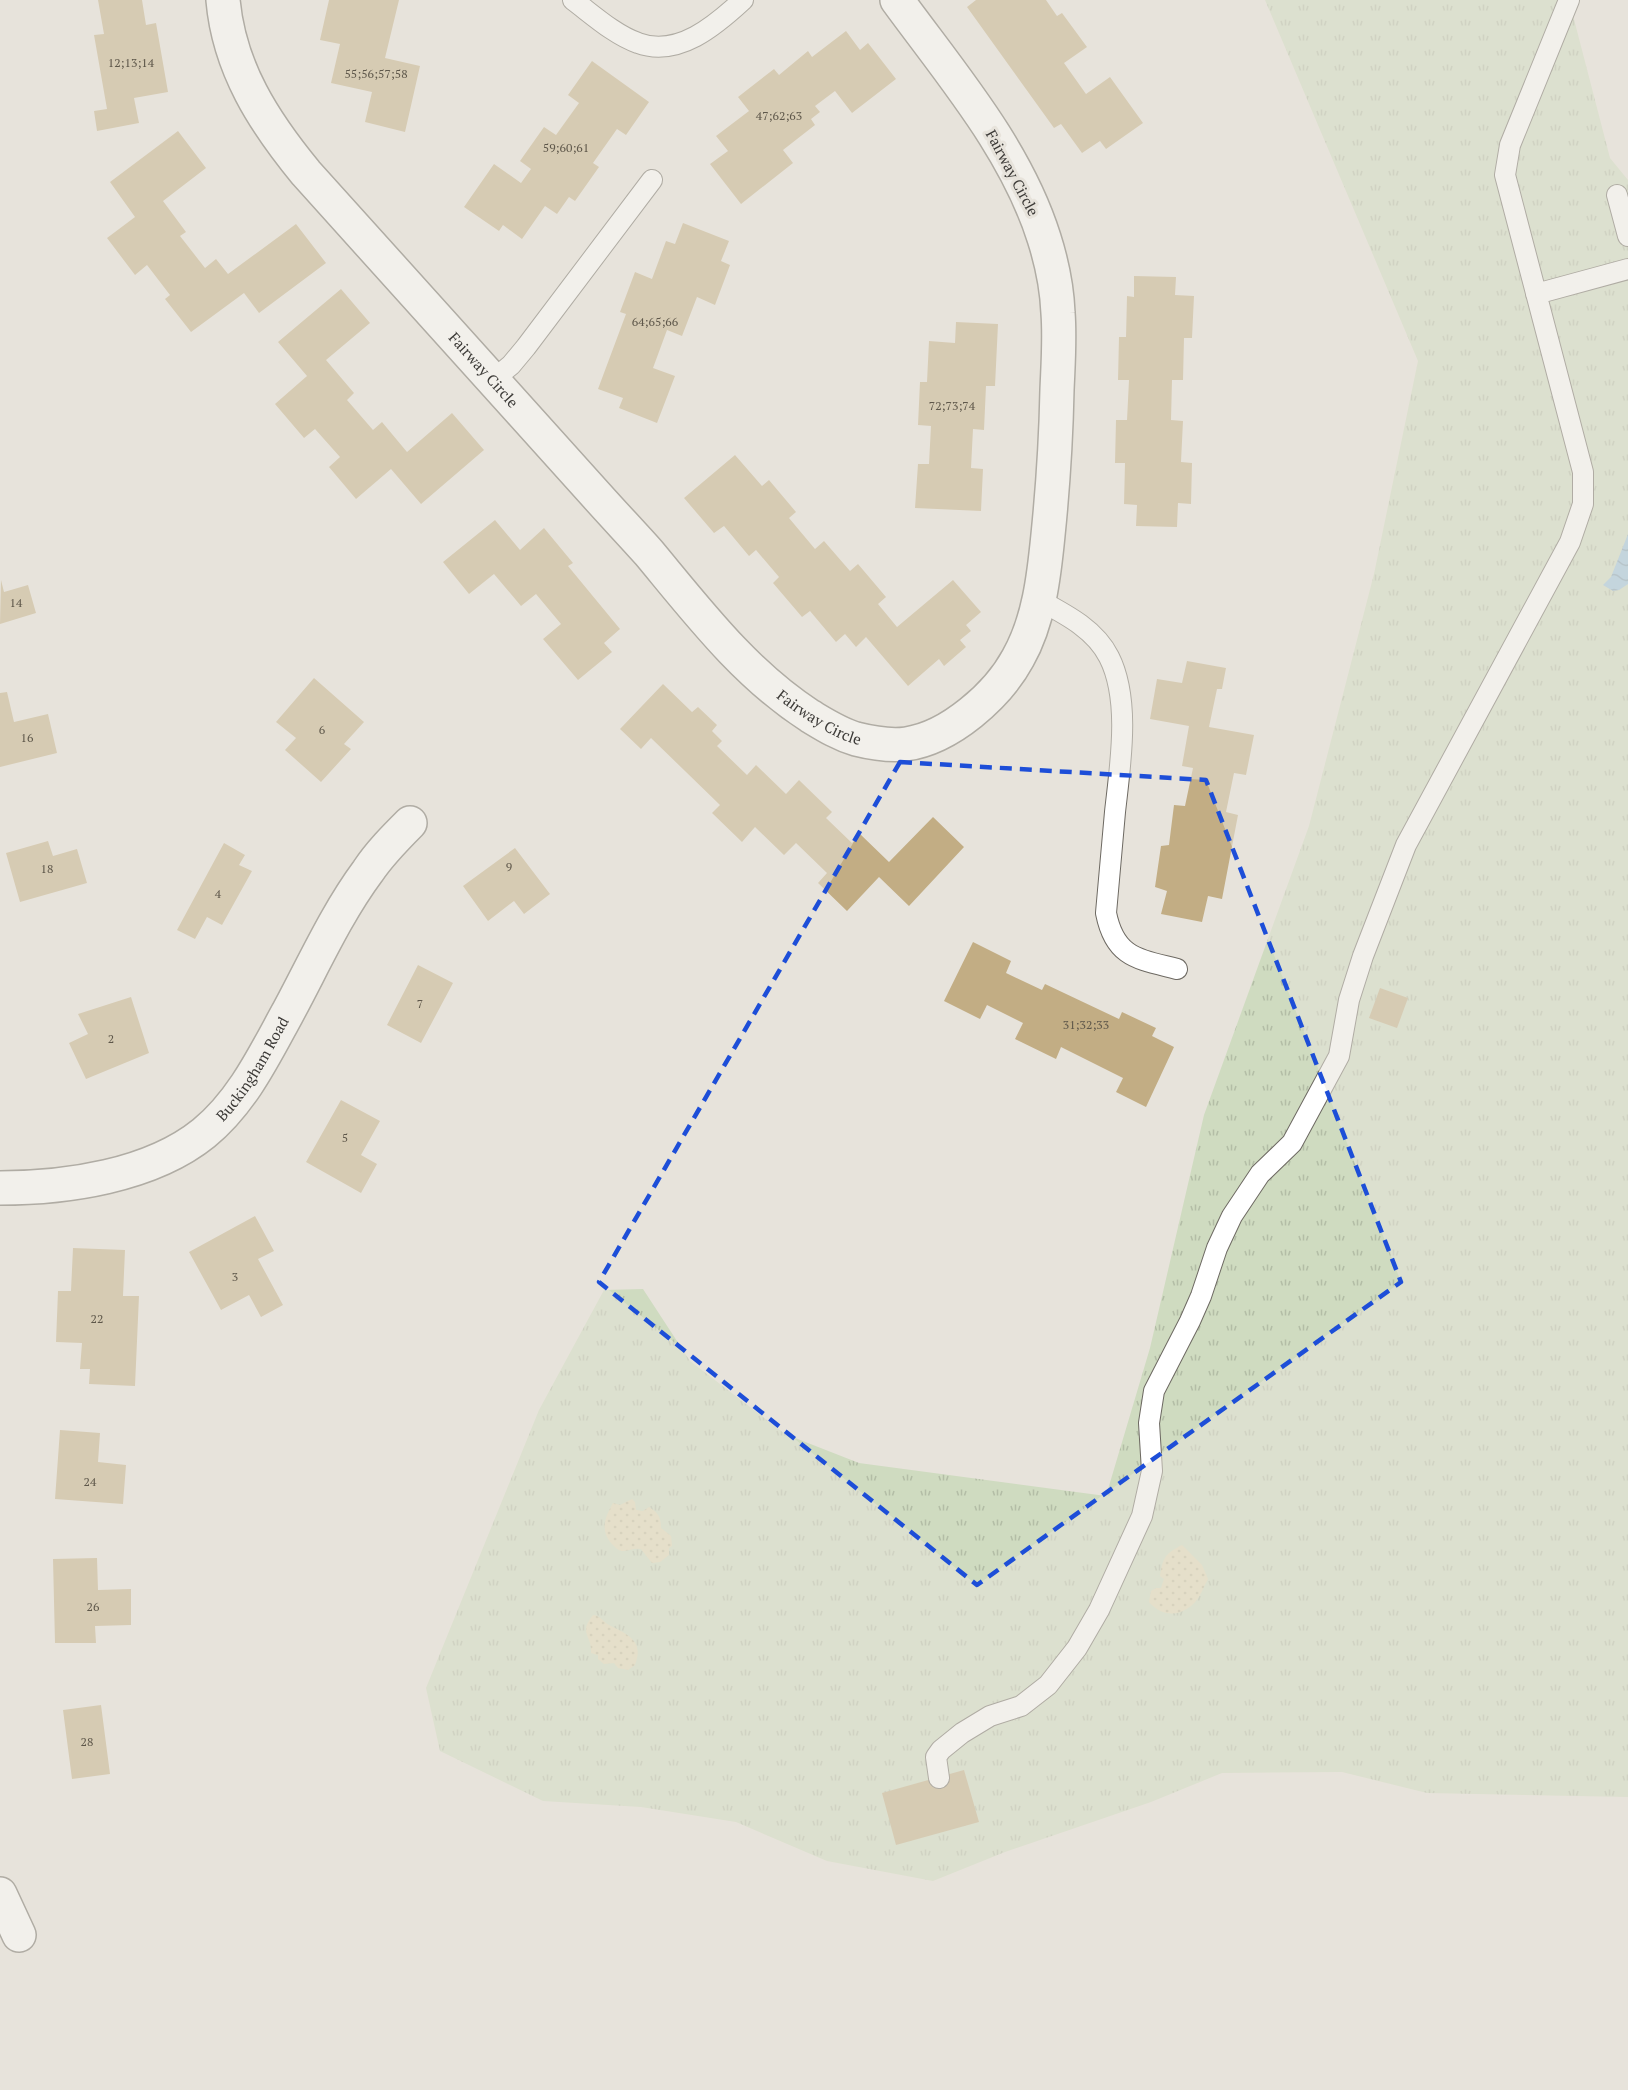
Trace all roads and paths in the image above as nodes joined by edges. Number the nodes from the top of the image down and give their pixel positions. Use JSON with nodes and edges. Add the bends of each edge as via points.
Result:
{"nodes":[{"id":1,"x":223,"y":0,"type":"edge"},
{"id":2,"x":573,"y":0,"type":"edge"},
{"id":3,"x":743,"y":0,"type":"edge"},
{"id":4,"x":897,"y":0,"type":"edge"},
{"id":5,"x":1569,"y":0,"type":"edge"},
{"id":6,"x":652,"y":180,"type":"dead end"},
{"id":7,"x":1617,"y":195,"type":"dead end"},
{"id":8,"x":1628,"y":236,"type":"edge"},
{"id":9,"x":1628,"y":269,"type":"edge"},
{"id":10,"x":1536,"y":294,"type":"junction"},
{"id":11,"x":493,"y":380,"type":"junction"},
{"id":12,"x":1039,"y":600,"type":"junction"},
{"id":13,"x":410,"y":823,"type":"dead end"},
{"id":14,"x":1177,"y":969,"type":"dead end"},
{"id":15,"x":0,"y":1188,"type":"edge"},
{"id":16,"x":939,"y":1778,"type":"dead end"},
{"id":17,"x":0,"y":1894,"type":"edge"},
{"id":18,"x":19,"y":1935,"type":"dead end"}],
"edges":[{"from":1,"to":11,"type":"street","name":"Fairway Circle","via":[[228,35],[239,67],[268,123],[306,174]]},
{"from":2,"to":3,"type":"lane","via":[[619,33],[657,48],[700,35]]},
{"from":4,"to":12,"type":"street","name":"Fairway Circle","via":[[1007,157],[1028,196],[1054,274],[1059,315],[1056,429],[1052,501]]},
{"from":5,"to":10,"type":"lane","via":[[1510,145],[1505,175]]},
{"from":6,"to":11,"type":"lane","via":[[511,365]]},
{"from":7,"to":8,"type":"lane"},
{"from":9,"to":10,"type":"lane"},
{"from":10,"to":16,"type":"lane","via":[[1583,472],[1583,504],[1570,542],[1406,845],[1349,1000],[1339,1056],[1292,1143],[1260,1174],[1216,1248],[1197,1305],[1154,1391],[1149,1423],[1152,1471],[1142,1516],[1099,1610],[1077,1648],[1048,1684],[1021,1706],[990,1716],[941,1750],[936,1757]]},
{"from":11,"to":12,"type":"street","name":"Fairway Circle","via":[[741,659],[802,710],[853,738],[908,744],[961,721],[1003,680],[1018,658]]},
{"from":12,"to":14,"type":"lane","via":[[1092,634],[1109,656],[1118,681],[1121,758],[1106,913],[1109,930],[1121,948],[1135,958]]},
{"from":13,"to":15,"type":"street","name":"Buckingham Road","via":[[385,849],[348,900],[254,1074],[204,1132],[177,1151],[111,1175],[62,1184]]},
{"from":17,"to":18,"type":"street"}]}
